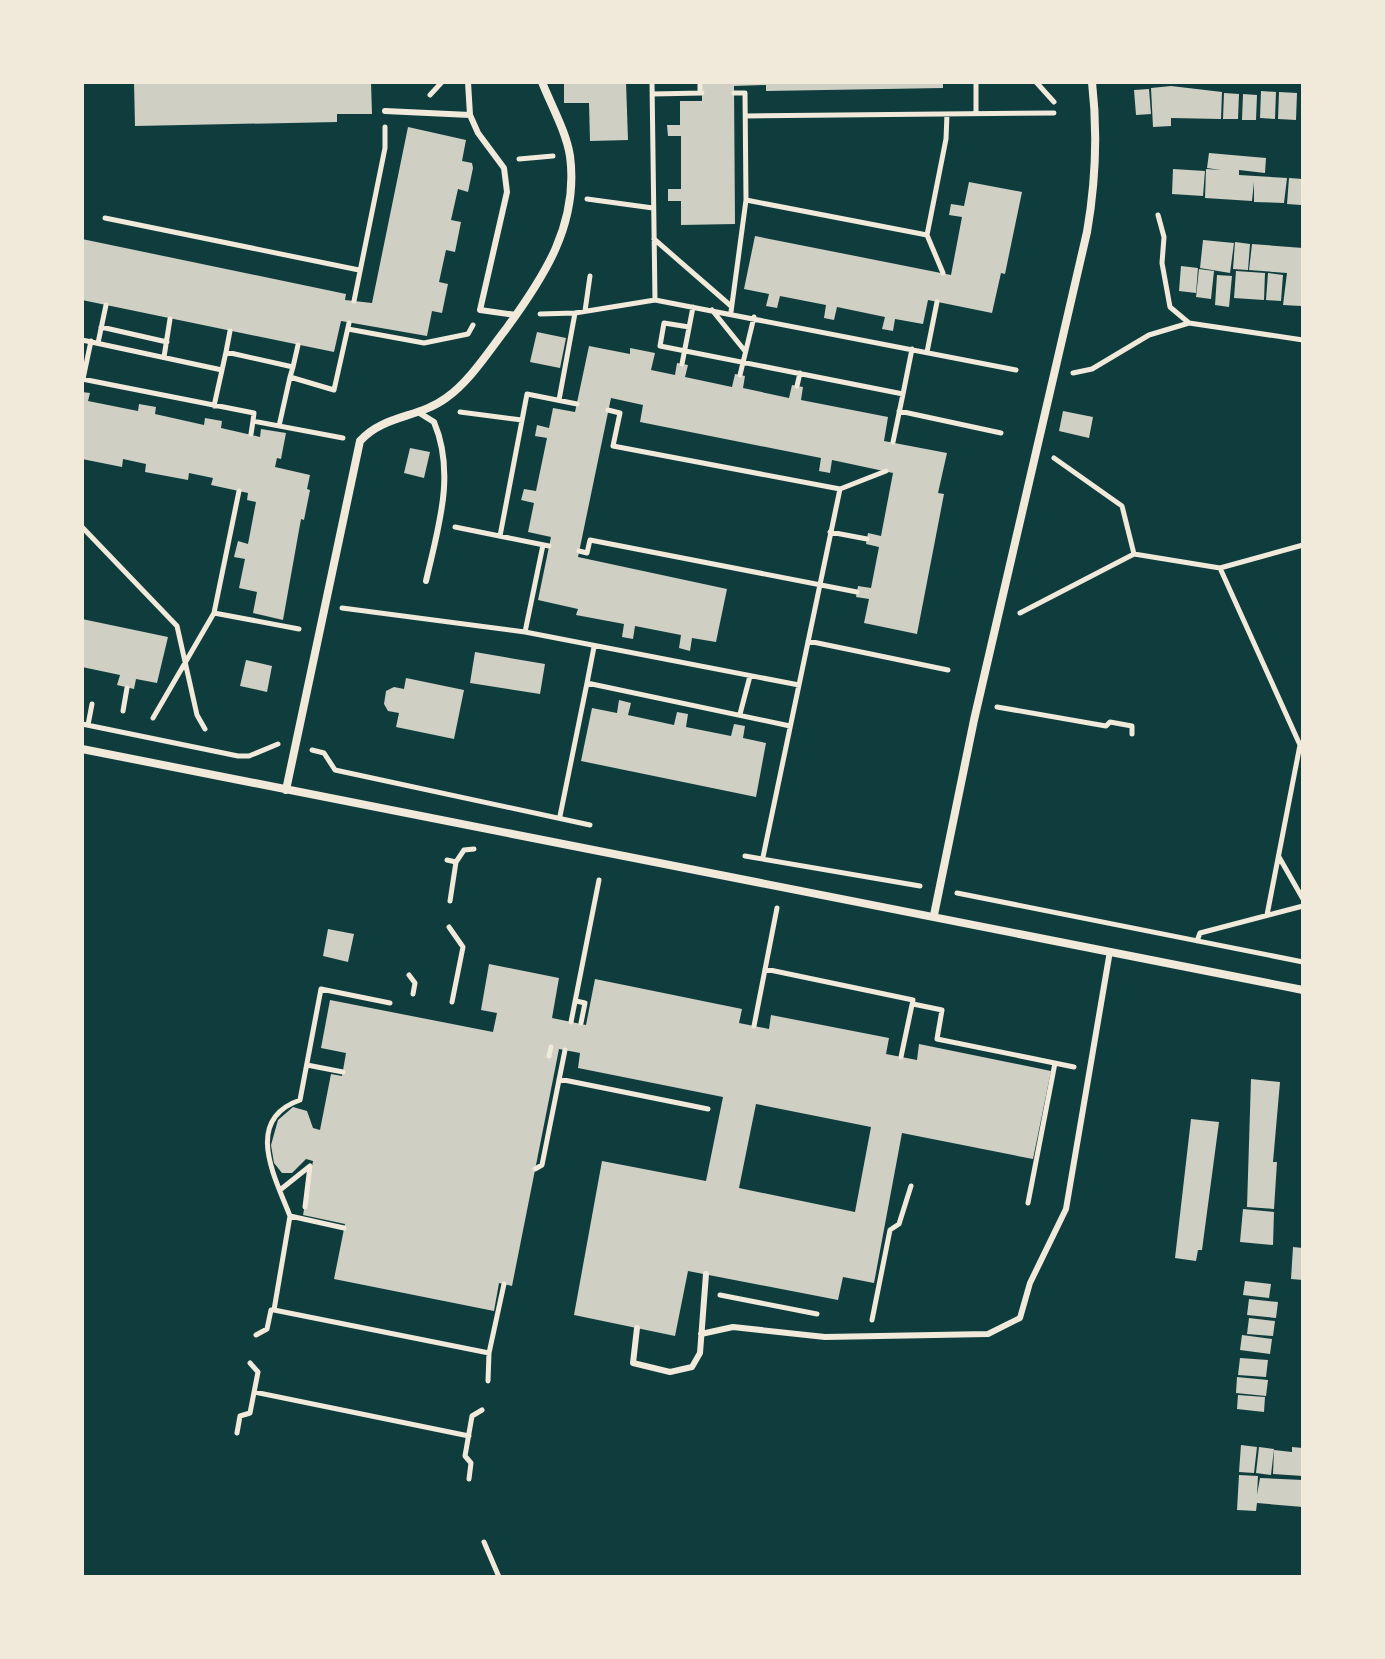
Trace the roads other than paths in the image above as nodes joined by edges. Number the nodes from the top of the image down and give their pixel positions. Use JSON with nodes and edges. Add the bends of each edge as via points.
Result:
{"nodes":[{"id":1,"x":468,"y":82,"type":"edge"},
{"id":2,"x":542,"y":82,"type":"edge"},
{"id":3,"x":1092,"y":82,"type":"edge"},
{"id":4,"x":385,"y":111,"type":"road end"},
{"id":5,"x":470,"y":115,"type":"junction"},
{"id":6,"x":516,"y":315,"type":"junction"},
{"id":7,"x":418,"y":412,"type":"junction"},
{"id":8,"x":426,"y":581,"type":"dead end"},
{"id":9,"x":82,"y":749,"type":"edge"},
{"id":10,"x":286,"y":790,"type":"junction"},
{"id":11,"x":934,"y":915,"type":"junction"},
{"id":12,"x":1110,"y":951,"type":"junction"},
{"id":13,"x":1303,"y":990,"type":"edge"},
{"id":14,"x":706,"y":1274,"type":"dead end"},
{"id":15,"x":637,"y":1328,"type":"dead end"},
{"id":16,"x":701,"y":1334,"type":"junction"}],
"edges":[{"from":1,"to":5,"type":"lane"},
{"from":2,"to":6,"type":"street","via":[[570,155],[570,197],[555,257]]},
{"from":3,"to":11,"type":"street","via":[[1096,181]]},
{"from":4,"to":5,"type":"lane"},
{"from":5,"to":6,"type":"lane","via":[[504,168],[507,192],[480,310]]},
{"from":6,"to":7,"type":"street","via":[[446,399]]},
{"from":7,"to":8,"type":"lane","via":[[434,422],[443,442],[444,497]]},
{"from":7,"to":10,"type":"street","via":[[379,425],[360,441]]},
{"from":9,"to":10,"type":"street"},
{"from":10,"to":11,"type":"street"},
{"from":11,"to":12,"type":"street"},
{"from":12,"to":13,"type":"street"},
{"from":12,"to":16,"type":"lane","via":[[1066,1209],[1030,1283],[1020,1318],[988,1334],[825,1337],[733,1327]]},
{"from":14,"to":16,"type":"lane"},
{"from":15,"to":16,"type":"lane","via":[[633,1363],[670,1372],[692,1367],[700,1353]]}]}
